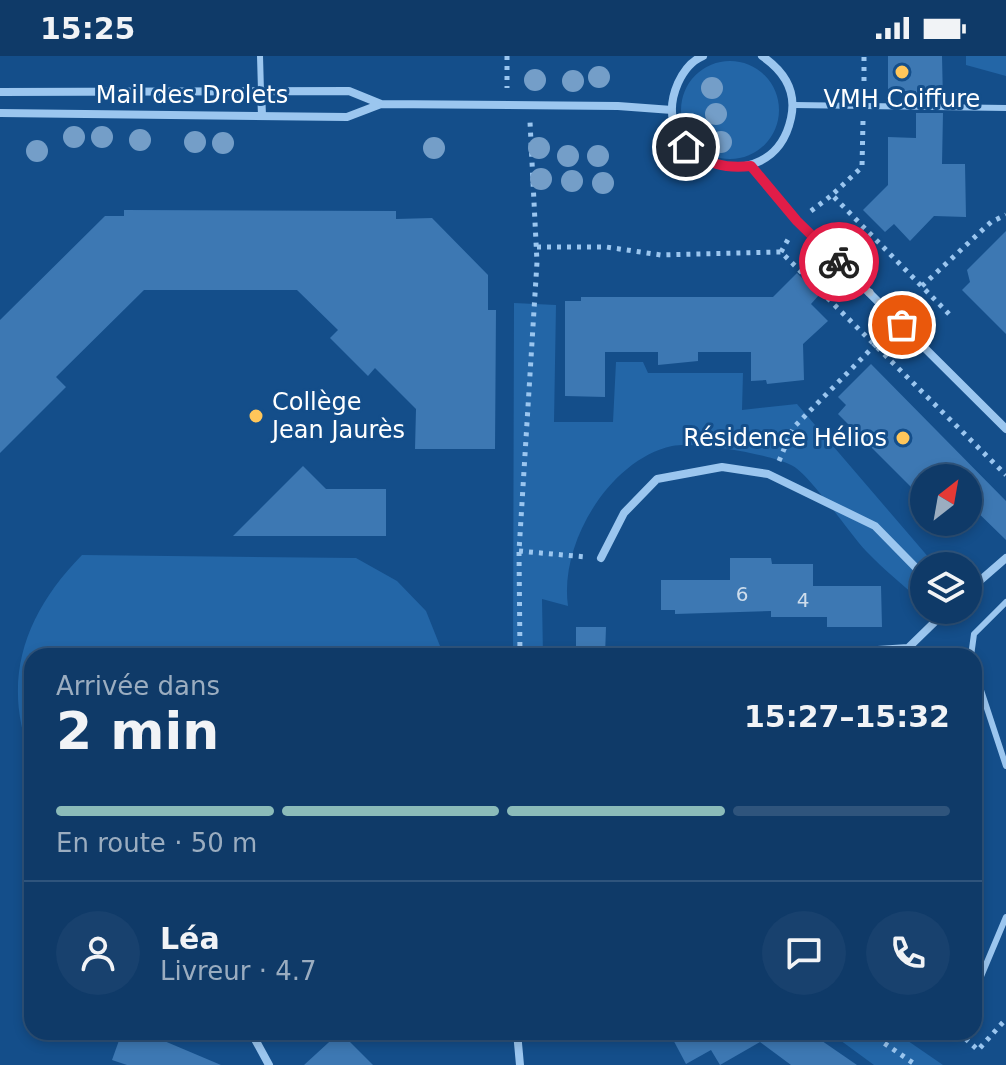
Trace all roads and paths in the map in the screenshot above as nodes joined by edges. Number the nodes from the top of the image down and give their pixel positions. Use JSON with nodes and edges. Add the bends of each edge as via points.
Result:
{"nodes":[{"id":1,"x":260,"y":56,"type":"edge"},
{"id":2,"x":507,"y":56,"type":"edge"},
{"id":3,"x":762,"y":56,"type":"edge"},
{"id":4,"x":864,"y":56,"type":"edge"},
{"id":5,"x":699,"y":57,"type":"edge"},
{"id":6,"x":261,"y":91,"type":"junction"},
{"id":7,"x":0,"y":92,"type":"edge"},
{"id":8,"x":381,"y":104,"type":"junction"},
{"id":9,"x":507,"y":105,"type":"junction"},
{"id":10,"x":529,"y":105,"type":"junction"},
{"id":11,"x":794,"y":105,"type":"junction"},
{"id":12,"x":864,"y":105,"type":"junction"},
{"id":13,"x":1006,"y":108,"type":"edge"},
{"id":14,"x":672,"y":110,"type":"junction"},
{"id":15,"x":0,"y":113,"type":"edge"},
{"id":16,"x":262,"y":115,"type":"junction"},
{"id":17,"x":751,"y":166,"type":"junction"},
{"id":18,"x":1006,"y":215,"type":"edge"},
{"id":19,"x":537,"y":247,"type":"junction"},
{"id":20,"x":922,"y":286,"type":"junction"},
{"id":21,"x":949,"y":314,"type":"dead end"},
{"id":22,"x":876,"y":344,"type":"junction"},
{"id":23,"x":1006,"y":429,"type":"edge"},
{"id":24,"x":1006,"y":475,"type":"edge"},
{"id":25,"x":772,"y":476,"type":"junction"},
{"id":26,"x":519,"y":551,"type":"junction"},
{"id":27,"x":601,"y":558,"type":"joint"},
{"id":28,"x":1006,"y":558,"type":"edge"},
{"id":29,"x":910,"y":562,"type":"edge"},
{"id":30,"x":982,"y":579,"type":"edge"},
{"id":31,"x":1006,"y":602,"type":"edge"},
{"id":32,"x":933,"y":624,"type":"edge"},
{"id":33,"x":520,"y":648,"type":"edge"},
{"id":34,"x":908,"y":648,"type":"edge"},
{"id":35,"x":972,"y":648,"type":"edge"},
{"id":36,"x":982,"y":693,"type":"edge"},
{"id":37,"x":1006,"y":766,"type":"edge"},
{"id":38,"x":1006,"y":917,"type":"edge"},
{"id":39,"x":982,"y":974,"type":"edge"},
{"id":40,"x":1006,"y":1019,"type":"edge"},
{"id":41,"x":255,"y":1040,"type":"edge"},
{"id":42,"x":518,"y":1040,"type":"edge"},
{"id":43,"x":880,"y":1040,"type":"edge"},
{"id":44,"x":967,"y":1040,"type":"edge"},
{"id":45,"x":914,"y":1064,"type":"edge"},
{"id":46,"x":269,"y":1065,"type":"edge"},
{"id":47,"x":520,"y":1065,"type":"edge"}],
"edges":[{"from":1,"to":6,"type":"lane"},
{"from":2,"to":9,"type":"path"},
{"from":3,"to":11,"type":"street","via":[[778,67]]},
{"from":4,"to":12,"type":"path"},
{"from":5,"to":14,"type":"street","via":[[682,73]]},
{"from":6,"to":7,"type":"street","name":"Mail des Drolets"},
{"from":6,"to":8,"type":"street","name":"Mail des Drolets","via":[[349,91]]},
{"from":6,"to":16,"type":"street"},
{"from":8,"to":9,"type":"street","name":"Mail des Drolets"},
{"from":8,"to":16,"type":"street","name":"Mail des Drolets","via":[[347,117]]},
{"from":9,"to":10,"type":"street","name":"Mail des Drolets"},
{"from":10,"to":14,"type":"street","name":"Mail des Drolets"},
{"from":10,"to":19,"type":"path"},
{"from":11,"to":12,"type":"lane"},
{"from":11,"to":17,"type":"street","via":[[781,145]]},
{"from":12,"to":13,"type":"lane"},
{"from":12,"to":20,"type":"path","via":[[862,167],[832,195]]},
{"from":14,"to":17,"type":"street","via":[[675,129],[701,159],[730,168]]},
{"from":15,"to":16,"type":"street","name":"Mail des Drolets"},
{"from":17,"to":23,"type":"street","via":[[797,221]]},
{"from":18,"to":20,"type":"path","via":[[991,222]]},
{"from":19,"to":22,"type":"path","via":[[606,247],[661,255],[781,252]]},
{"from":19,"to":26,"type":"path"},
{"from":20,"to":21,"type":"path"},
{"from":22,"to":24,"type":"path"},
{"from":22,"to":25,"type":"path","via":[[793,428]]},
{"from":25,"to":27,"type":"street","via":[[722,467],[657,479],[624,513]]},
{"from":25,"to":29,"type":"street","via":[[875,526]]},
{"from":26,"to":27,"type":"path"},
{"from":26,"to":33,"type":"path"},
{"from":28,"to":30,"type":"street"},
{"from":31,"to":35,"type":"lane","via":[[974,634]]},
{"from":32,"to":34,"type":"street"},
{"from":36,"to":37,"type":"lane"},
{"from":38,"to":39,"type":"lane"},
{"from":40,"to":44,"type":"path","via":[[978,1050]]},
{"from":41,"to":46,"type":"street"},
{"from":42,"to":47,"type":"street"},
{"from":43,"to":45,"type":"path"}]}
